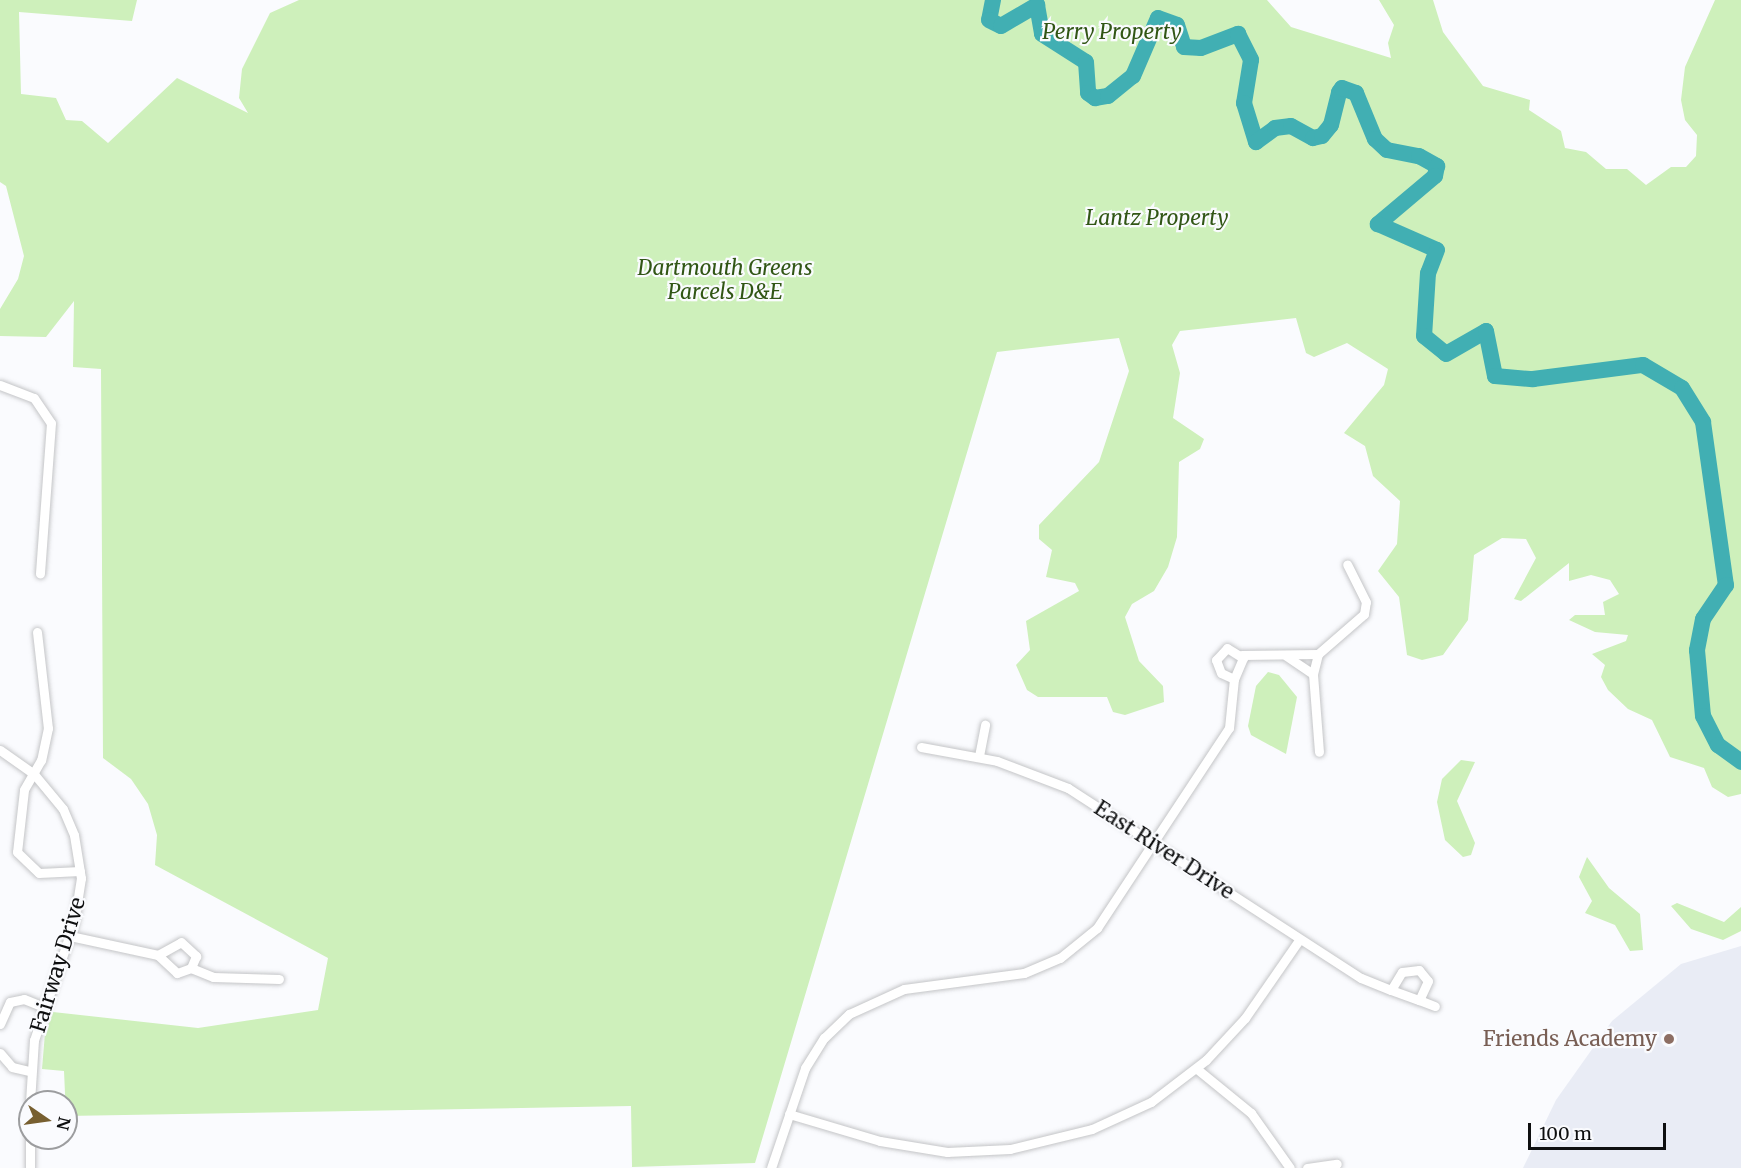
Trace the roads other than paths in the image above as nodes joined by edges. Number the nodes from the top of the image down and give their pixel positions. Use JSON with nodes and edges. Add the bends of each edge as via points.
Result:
{"nodes":[{"id":1,"x":0,"y":385,"type":"edge"},
{"id":2,"x":1347,"y":564,"type":"dead end"},
{"id":3,"x":40,"y":574,"type":"dead end"},
{"id":4,"x":37,"y":632,"type":"dead end"},
{"id":5,"x":1318,"y":654,"type":"junction"},
{"id":6,"x":1242,"y":655,"type":"junction"},
{"id":7,"x":1286,"y":656,"type":"junction"},
{"id":8,"x":1312,"y":674,"type":"junction"},
{"id":9,"x":1234,"y":679,"type":"junction"},
{"id":10,"x":985,"y":725,"type":"dead end"},
{"id":11,"x":921,"y":747,"type":"dead end"},
{"id":12,"x":0,"y":750,"type":"edge"},
{"id":13,"x":1319,"y":752,"type":"dead end"},
{"id":14,"x":979,"y":756,"type":"junction"},
{"id":15,"x":34,"y":774,"type":"junction"},
{"id":16,"x":1156,"y":846,"type":"junction"},
{"id":17,"x":80,"y":871,"type":"junction"},
{"id":18,"x":70,"y":936,"type":"junction"},
{"id":19,"x":1299,"y":940,"type":"junction"},
{"id":20,"x":158,"y":955,"type":"junction"},
{"id":21,"x":191,"y":968,"type":"junction"},
{"id":22,"x":279,"y":979,"type":"dead end"},
{"id":23,"x":1391,"y":990,"type":"junction"},
{"id":24,"x":1419,"y":1000,"type":"junction"},
{"id":25,"x":1436,"y":1006,"type":"dead end"},
{"id":26,"x":44,"y":1007,"type":"junction"},
{"id":27,"x":0,"y":1024,"type":"edge"},
{"id":28,"x":0,"y":1053,"type":"edge"},
{"id":29,"x":1197,"y":1068,"type":"junction"},
{"id":30,"x":30,"y":1071,"type":"junction"},
{"id":31,"x":30,"y":1090,"type":"edge"},
{"id":32,"x":789,"y":1114,"type":"junction"},
{"id":33,"x":30,"y":1150,"type":"edge"},
{"id":34,"x":1337,"y":1164,"type":"dead end"},
{"id":35,"x":30,"y":1168,"type":"edge"},
{"id":36,"x":771,"y":1168,"type":"edge"},
{"id":37,"x":1290,"y":1168,"type":"edge"},
{"id":38,"x":1307,"y":1168,"type":"edge"}],
"edges":[{"from":1,"to":3,"type":"street","via":[[34,398],[51,423]]},
{"from":2,"to":5,"type":"street","via":[[1366,602],[1364,614]]},
{"from":4,"to":15,"type":"street","via":[[48,728]]},
{"from":5,"to":7,"type":"street"},
{"from":5,"to":8,"type":"street"},
{"from":6,"to":7,"type":"street"},
{"from":6,"to":9,"type":"street","via":[[1243,666]]},
{"from":6,"to":9,"type":"street","via":[[1228,648],[1216,658],[1220,671]]},
{"from":7,"to":8,"type":"street"},
{"from":8,"to":13,"type":"street"},
{"from":9,"to":16,"type":"street","via":[[1229,728]]},
{"from":10,"to":14,"type":"street"},
{"from":11,"to":14,"type":"street","name":"East River Drive"},
{"from":12,"to":15,"type":"street","name":"Fairway Drive"},
{"from":14,"to":16,"type":"street","name":"East River Drive","via":[[1068,788]]},
{"from":15,"to":17,"type":"street","name":"Fairway Drive","via":[[67,817]]},
{"from":15,"to":17,"type":"street","via":[[24,790],[19,856],[45,874]]},
{"from":16,"to":19,"type":"street","name":"East River Drive"},
{"from":16,"to":32,"type":"street","via":[[1096,928],[1060,958],[1004,978],[893,992],[849,1014],[811,1056]]},
{"from":17,"to":18,"type":"street","name":"Fairway Drive","via":[[80,902]]},
{"from":18,"to":20,"type":"street"},
{"from":18,"to":26,"type":"street","name":"Fairway Drive"},
{"from":19,"to":23,"type":"street","name":"East River Drive"},
{"from":19,"to":29,"type":"street","via":[[1245,1018]]},
{"from":20,"to":21,"type":"street","via":[[169,971]]},
{"from":20,"to":21,"type":"street","via":[[174,942],[187,944],[196,956]]},
{"from":21,"to":22,"type":"street","via":[[213,978]]},
{"from":23,"to":24,"type":"street","name":"East River Drive"},
{"from":23,"to":24,"type":"street","via":[[1402,972],[1419,970],[1428,981]]},
{"from":24,"to":25,"type":"street","name":"East River Drive"},
{"from":26,"to":27,"type":"street","via":[[24,999],[10,1002]]},
{"from":26,"to":30,"type":"street","name":"Fairway Drive"},
{"from":28,"to":30,"type":"street","via":[[12,1067]]},
{"from":29,"to":32,"type":"street","via":[[1151,1102],[1106,1124],[992,1152],[912,1148]]},
{"from":29,"to":37,"type":"street","via":[[1251,1113]]},
{"from":30,"to":31,"type":"street","name":"Fairway Drive"},
{"from":32,"to":36,"type":"street"},
{"from":33,"to":35,"type":"street"},
{"from":34,"to":38,"type":"street"}]}
